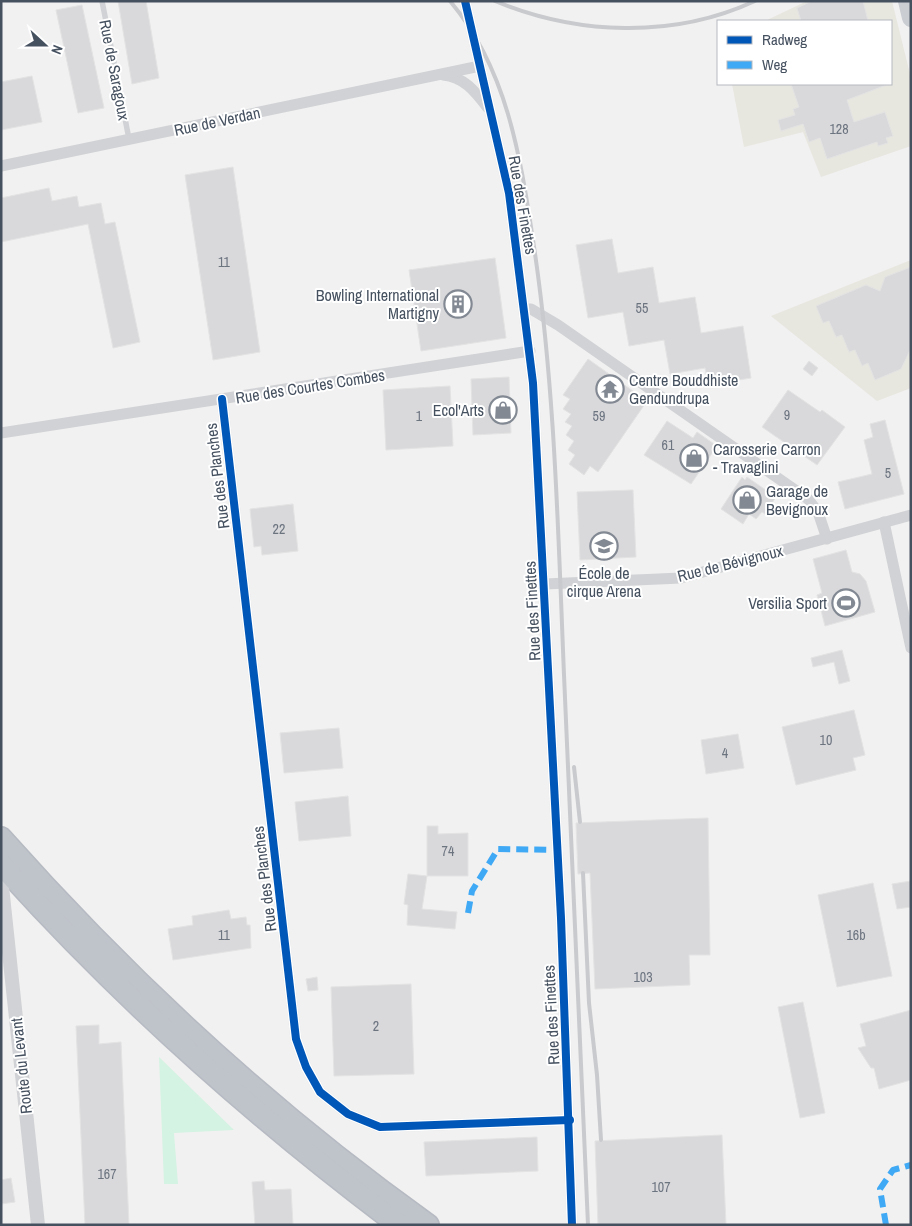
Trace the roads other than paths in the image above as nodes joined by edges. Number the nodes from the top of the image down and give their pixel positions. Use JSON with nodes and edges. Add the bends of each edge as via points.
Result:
{"nodes":[{"id":1,"x":102,"y":1,"type":"edge"},
{"id":2,"x":465,"y":1,"type":"edge"},
{"id":3,"x":907,"y":1,"type":"edge"},
{"id":4,"x":911,"y":18,"type":"edge"},
{"id":5,"x":480,"y":66,"type":"junction"},
{"id":6,"x":433,"y":75,"type":"junction"},
{"id":7,"x":490,"y":112,"type":"junction"},
{"id":8,"x":129,"y":140,"type":"junction"},
{"id":9,"x":1,"y":166,"type":"edge"},
{"id":10,"x":525,"y":309,"type":"junction"},
{"id":11,"x":530,"y":351,"type":"junction"},
{"id":12,"x":222,"y":399,"type":"junction"},
{"id":13,"x":1,"y":433,"type":"edge"},
{"id":14,"x":911,"y":515,"type":"edge"},
{"id":15,"x":884,"y":522,"type":"junction"},
{"id":16,"x":827,"y":539,"type":"junction"},
{"id":17,"x":545,"y":584,"type":"junction"},
{"id":18,"x":911,"y":648,"type":"edge"},
{"id":19,"x":1,"y":838,"type":"edge"},
{"id":20,"x":1,"y":864,"type":"edge"},
{"id":21,"x":1,"y":877,"type":"edge"},
{"id":22,"x":570,"y":1120,"type":"junction"},
{"id":23,"x":38,"y":1225,"type":"edge"},
{"id":24,"x":399,"y":1225,"type":"edge"},
{"id":25,"x":428,"y":1225,"type":"edge"},
{"id":26,"x":572,"y":1225,"type":"edge"}],
"edges":[{"from":1,"to":8,"type":"lane","name":"Rue de Saragoux"},
{"from":2,"to":5,"type":"street","name":"Rue des Finettes"},
{"from":3,"to":4,"type":"main road"},
{"from":5,"to":6,"type":"street","name":"Rue de Verdan"},
{"from":5,"to":7,"type":"street","name":"Rue des Finettes"},
{"from":6,"to":7,"type":"street","name":"Rue de Verdan","via":[[450,76],[468,85]]},
{"from":6,"to":8,"type":"street","name":"Rue de Verdan"},
{"from":7,"to":10,"type":"street","name":"Rue des Finettes","via":[[509,193]]},
{"from":8,"to":9,"type":"street","name":"Rue de Verdan"},
{"from":10,"to":11,"type":"street","name":"Rue des Finettes"},
{"from":10,"to":16,"type":"street","via":[[532,309],[558,325],[808,499],[818,512]]},
{"from":11,"to":12,"type":"street","name":"Rue des Courtes Combes"},
{"from":11,"to":17,"type":"street","name":"Rue des Finettes"},
{"from":12,"to":13,"type":"street","name":"Rue des Courtes Combes"},
{"from":12,"to":22,"type":"street","name":"Rue des Planches","via":[[296,1039],[306,1067],[320,1092],[348,1114],[380,1127]]},
{"from":14,"to":15,"type":"street","name":"Rue de Bévignoux"},
{"from":15,"to":16,"type":"street","name":"Rue de Bévignoux"},
{"from":15,"to":18,"type":"street"},
{"from":16,"to":17,"type":"street","name":"Rue de Bévignoux","via":[[681,578]]},
{"from":17,"to":22,"type":"street","name":"Rue des Finettes"},
{"from":19,"to":25,"type":"highway","via":[[101,946],[195,1037],[318,1142]]},
{"from":20,"to":24,"type":"highway","via":[[92,961],[193,1057],[292,1142]]},
{"from":21,"to":23,"type":"street","name":"Route du Levant"},
{"from":22,"to":26,"type":"street","name":"Rue des Finettes"}]}
